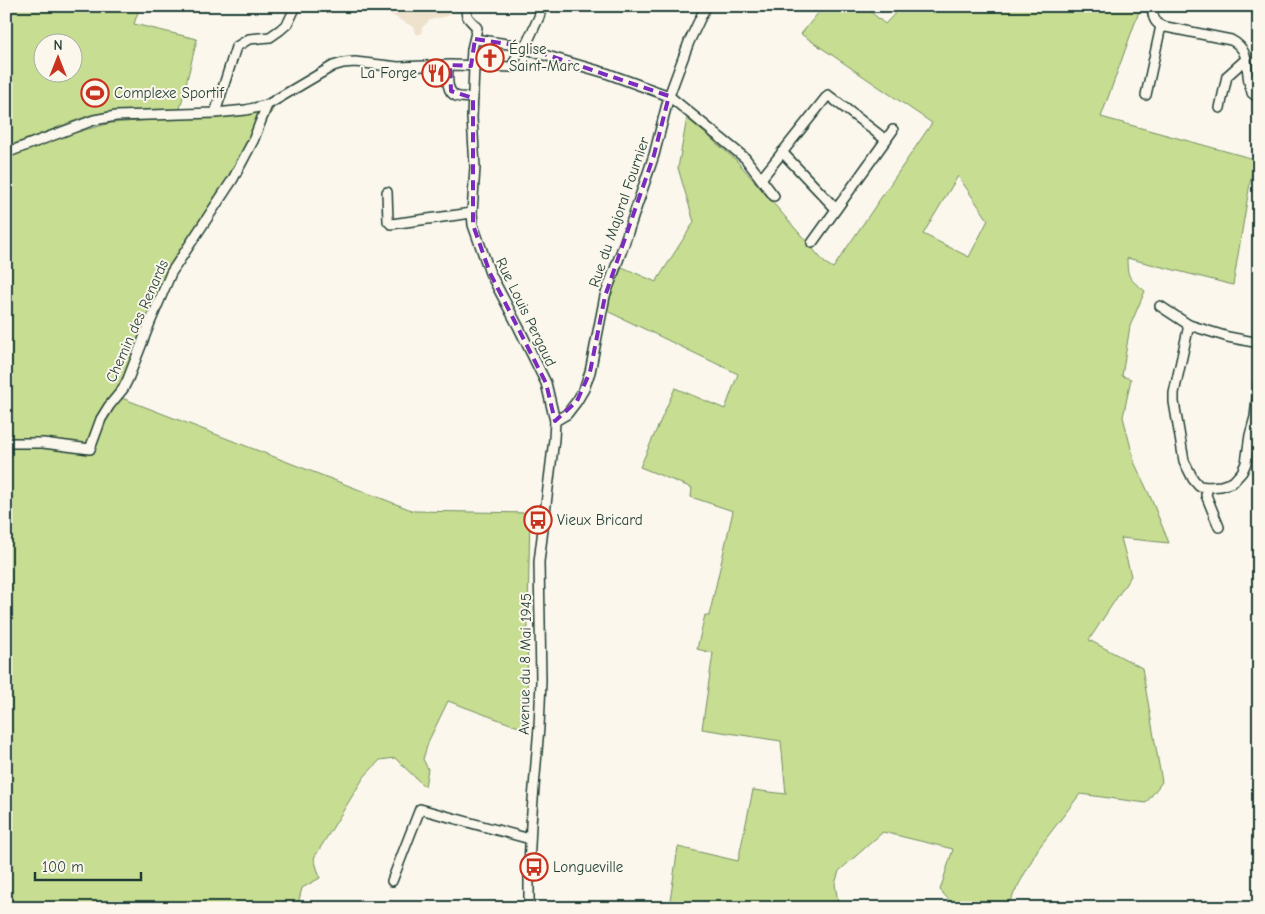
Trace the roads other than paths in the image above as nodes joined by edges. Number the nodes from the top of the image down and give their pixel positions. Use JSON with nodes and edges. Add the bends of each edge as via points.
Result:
{"nodes":[{"id":1,"x":296,"y":6,"type":"edge"},
{"id":2,"x":467,"y":6,"type":"edge"},
{"id":3,"x":542,"y":6,"type":"edge"},
{"id":4,"x":706,"y":6,"type":"edge"},
{"id":5,"x":1152,"y":6,"type":"edge"},
{"id":6,"x":1161,"y":26,"type":"junction"},
{"id":7,"x":474,"y":39,"type":"junction"},
{"id":8,"x":523,"y":47,"type":"junction"},
{"id":9,"x":1246,"y":59,"type":"junction"},
{"id":10,"x":448,"y":66,"type":"junction"},
{"id":11,"x":473,"y":66,"type":"junction"},
{"id":12,"x":1146,"y":95,"type":"dead end"},
{"id":13,"x":669,"y":96,"type":"junction"},
{"id":14,"x":473,"y":98,"type":"junction"},
{"id":15,"x":1259,"y":98,"type":"edge"},
{"id":16,"x":267,"y":105,"type":"junction"},
{"id":17,"x":1220,"y":108,"type":"dead end"},
{"id":18,"x":216,"y":113,"type":"junction"},
{"id":19,"x":893,"y":130,"type":"dead end"},
{"id":20,"x":886,"y":140,"type":"junction"},
{"id":21,"x":782,"y":152,"type":"junction"},
{"id":22,"x":6,"y":153,"type":"edge"},
{"id":23,"x":761,"y":179,"type":"junction"},
{"id":24,"x":387,"y":192,"type":"dead end"},
{"id":25,"x":774,"y":196,"type":"dead end"},
{"id":26,"x":836,"y":209,"type":"junction"},
{"id":27,"x":472,"y":213,"type":"junction"},
{"id":28,"x":812,"y":243,"type":"dead end"},
{"id":29,"x":1160,"y":306,"type":"dead end"},
{"id":30,"x":1189,"y":325,"type":"junction"},
{"id":31,"x":1259,"y":342,"type":"edge"},
{"id":32,"x":1259,"y":381,"type":"edge"},
{"id":33,"x":555,"y":421,"type":"junction"},
{"id":34,"x":6,"y":443,"type":"edge"},
{"id":35,"x":1208,"y":487,"type":"junction"},
{"id":36,"x":1219,"y":527,"type":"dead end"},
{"id":37,"x":530,"y":839,"type":"junction"},
{"id":38,"x":392,"y":881,"type":"dead end"},
{"id":39,"x":529,"y":908,"type":"edge"}],
"edges":[{"from":1,"to":18,"type":"street","via":[[288,23],[270,37],[249,39],[236,48]]},
{"from":2,"to":7,"type":"street","via":[[466,15],[477,28]]},
{"from":3,"to":8,"type":"street"},
{"from":4,"to":13,"type":"street","name":"Rue du Majoral Fournier"},
{"from":5,"to":6,"type":"street","via":[[1154,19]]},
{"from":6,"to":9,"type":"street","via":[[1231,40],[1243,48]]},
{"from":6,"to":12,"type":"street"},
{"from":7,"to":8,"type":"street"},
{"from":7,"to":11,"type":"street","name":"Rue Louis Pergaud"},
{"from":8,"to":11,"type":"street","via":[[512,67]]},
{"from":8,"to":13,"type":"street"},
{"from":9,"to":15,"type":"street","via":[[1252,93]]},
{"from":9,"to":17,"type":"street","via":[[1227,76]]},
{"from":10,"to":11,"type":"street"},
{"from":10,"to":14,"type":"street","via":[[450,91],[457,96]]},
{"from":10,"to":16,"type":"street","via":[[343,63]]},
{"from":11,"to":14,"type":"street","name":"Rue Louis Pergaud"},
{"from":13,"to":23,"type":"street","via":[[745,158]]},
{"from":13,"to":33,"type":"street","name":"Rue du Majoral Fournier","via":[[654,155],[605,296],[590,372],[577,401],[567,414]]},
{"from":14,"to":27,"type":"street","name":"Rue Louis Pergaud","via":[[475,167]]},
{"from":16,"to":18,"type":"street"},
{"from":16,"to":34,"type":"street","name":"Chemin des Renards","via":[[233,179],[171,273],[123,390],[100,419],[90,450],[43,443]]},
{"from":18,"to":22,"type":"street","via":[[116,116],[94,120]]},
{"from":19,"to":20,"type":"street"},
{"from":20,"to":21,"type":"street","via":[[828,94]]},
{"from":20,"to":26,"type":"street"},
{"from":21,"to":23,"type":"street"},
{"from":21,"to":26,"type":"street"},
{"from":23,"to":25,"type":"street"},
{"from":24,"to":27,"type":"street","via":[[390,224]]},
{"from":26,"to":28,"type":"street"},
{"from":27,"to":33,"type":"street","name":"Rue Louis Pergaud","via":[[473,226],[490,273],[541,372]]},
{"from":29,"to":30,"type":"street"},
{"from":30,"to":31,"type":"street","via":[[1228,338]]},
{"from":30,"to":35,"type":"street","via":[[1174,402],[1184,461],[1192,479],[1199,486]]},
{"from":32,"to":35,"type":"street","via":[[1242,472],[1233,482]]},
{"from":33,"to":37,"type":"street","name":"Avenue du 8 Mai 1945","via":[[539,562],[541,680]]},
{"from":35,"to":36,"type":"street","via":[[1206,495]]},
{"from":37,"to":38,"type":"street","via":[[420,809]]},
{"from":37,"to":39,"type":"street","name":"Avenue du 8 Mai 1945"}]}
